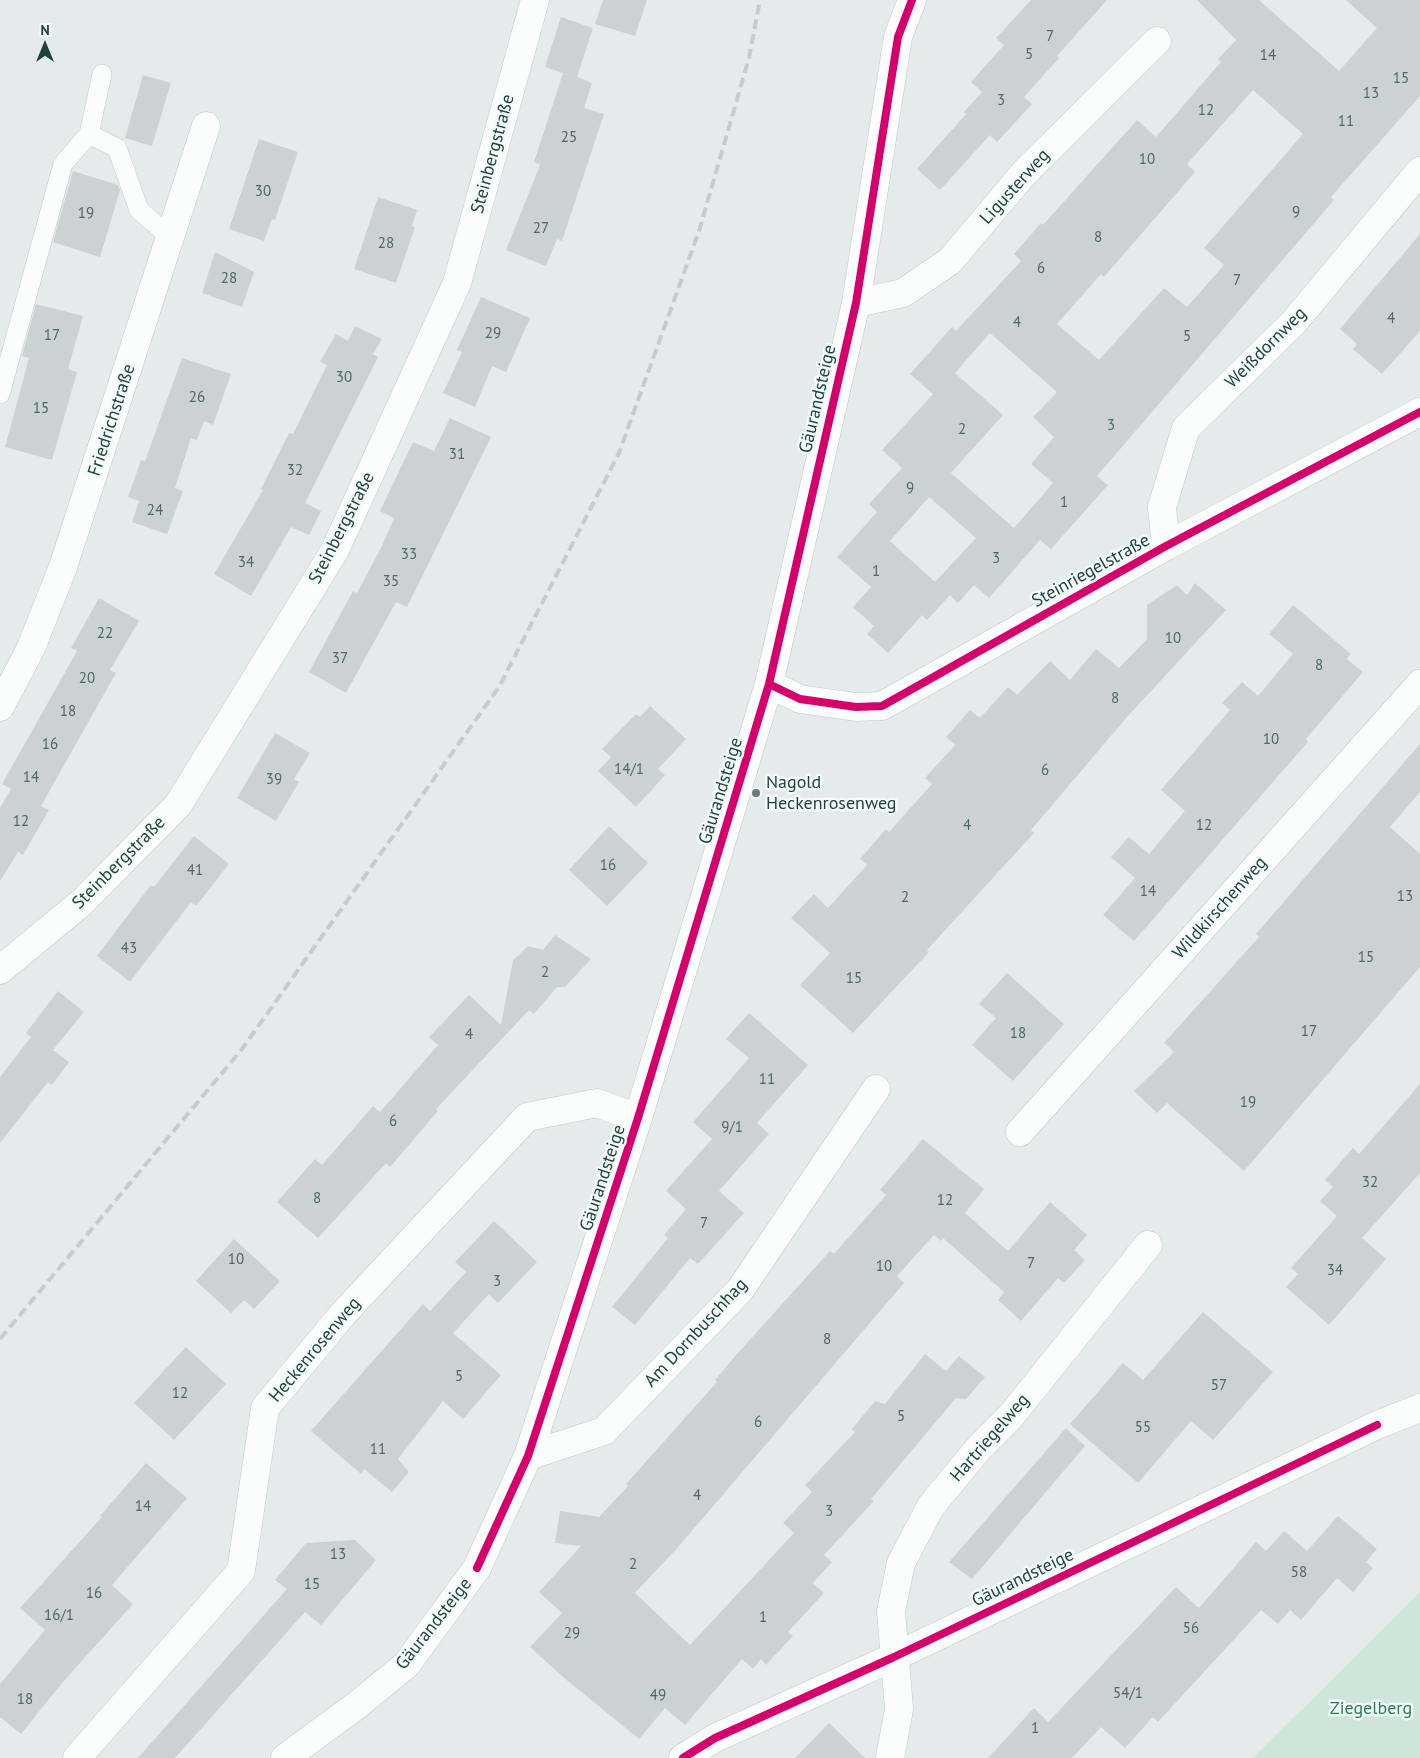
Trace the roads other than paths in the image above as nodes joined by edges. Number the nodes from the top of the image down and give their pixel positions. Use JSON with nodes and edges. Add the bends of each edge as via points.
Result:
{"nodes":[{"id":1,"x":535,"y":0,"type":"edge"},
{"id":2,"x":912,"y":0,"type":"edge"},
{"id":3,"x":1157,"y":41,"type":"dead end"},
{"id":4,"x":102,"y":74,"type":"dead end"},
{"id":5,"x":206,"y":126,"type":"dead end"},
{"id":6,"x":89,"y":134,"type":"junction"},
{"id":7,"x":1420,"y":171,"type":"edge"},
{"id":8,"x":170,"y":237,"type":"junction"},
{"id":9,"x":856,"y":303,"type":"junction"},
{"id":10,"x":0,"y":394,"type":"edge"},
{"id":11,"x":1420,"y":412,"type":"edge"},
{"id":12,"x":1166,"y":546,"type":"junction"},
{"id":13,"x":769,"y":684,"type":"junction"},
{"id":14,"x":1420,"y":684,"type":"edge"},
{"id":15,"x":0,"y":707,"type":"edge"},
{"id":16,"x":0,"y":970,"type":"edge"},
{"id":17,"x":876,"y":1089,"type":"dead end"},
{"id":18,"x":638,"y":1118,"type":"junction"},
{"id":19,"x":1020,"y":1132,"type":"dead end"},
{"id":20,"x":1148,"y":1246,"type":"dead end"},
{"id":21,"x":1420,"y":1408,"type":"edge"},
{"id":22,"x":528,"y":1456,"type":"junction"},
{"id":23,"x":894,"y":1656,"type":"junction"},
{"id":24,"x":77,"y":1758,"type":"edge"},
{"id":25,"x":284,"y":1758,"type":"edge"},
{"id":26,"x":683,"y":1758,"type":"edge"},
{"id":27,"x":890,"y":1758,"type":"edge"}],
"edges":[{"from":1,"to":16,"type":"street","name":"Steinbergstraße","via":[[457,283],[335,550],[178,804],[81,903]]},
{"from":2,"to":9,"type":"street","name":"Gäurandsteige","via":[[898,37]]},
{"from":3,"to":9,"type":"street","name":"Ligusterweg","via":[[1025,172],[950,261],[903,293]]},
{"from":4,"to":6,"type":"lane"},
{"from":5,"to":8,"type":"street","name":"Friedrichstraße"},
{"from":6,"to":8,"type":"lane","via":[[117,148],[139,210]]},
{"from":6,"to":10,"type":"lane","via":[[63,164]]},
{"from":7,"to":12,"type":"street","name":"Weißdornweg","via":[[1294,322],[1186,428],[1162,507]]},
{"from":8,"to":15,"type":"street","name":"Friedrichstraße","via":[[63,567],[31,648]]},
{"from":9,"to":13,"type":"street","name":"Gäurandsteige"},
{"from":11,"to":12,"type":"street","name":"Steinriegelstraße"},
{"from":12,"to":13,"type":"street","name":"Steinriegelstraße","via":[[882,706],[856,707],[800,699]]},
{"from":13,"to":18,"type":"street","name":"Gäurandsteige"},
{"from":14,"to":19,"type":"street","name":"Wildkirschenweg"},
{"from":17,"to":22,"type":"street","name":"Am Dornbuschhag","via":[[740,1290],[604,1431]]},
{"from":18,"to":22,"type":"street","name":"Gäurandsteige"},
{"from":18,"to":24,"type":"street","name":"Heckenrosenweg","via":[[597,1103],[526,1117],[343,1314],[265,1408],[241,1572]]},
{"from":20,"to":23,"type":"street","name":"Hartriegelweg","via":[[1011,1416],[979,1448],[931,1506],[901,1563],[891,1611]]},
{"from":21,"to":23,"type":"street","name":"Gäurandsteige","via":[[1377,1425]]},
{"from":22,"to":25,"type":"street","name":"Gäurandsteige","via":[[476,1568],[406,1665]]},
{"from":23,"to":26,"type":"street","name":"Gäurandsteige","via":[[716,1738]]},
{"from":23,"to":27,"type":"street","name":"Hartriegelweg","via":[[899,1709]]}]}
